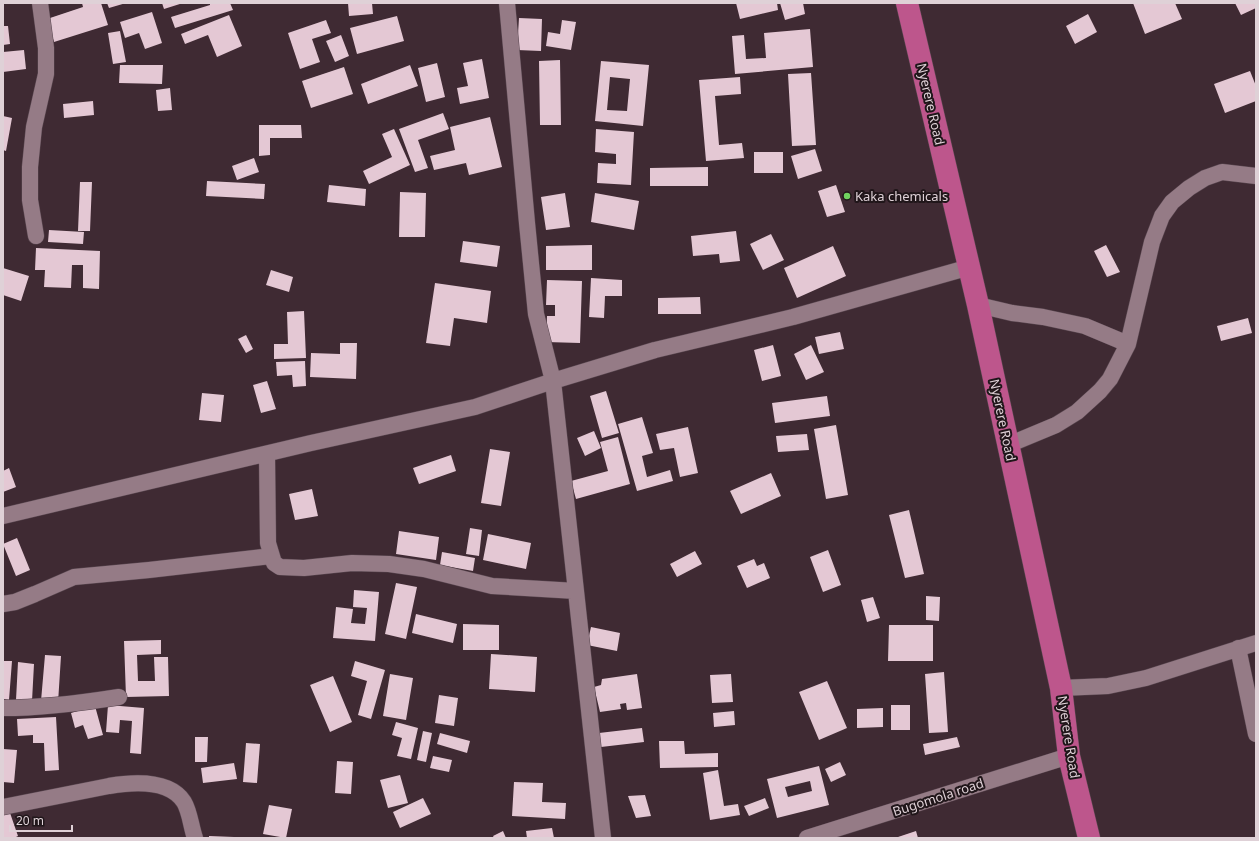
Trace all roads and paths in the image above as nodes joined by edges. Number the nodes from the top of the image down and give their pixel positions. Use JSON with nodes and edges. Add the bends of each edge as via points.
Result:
{"nodes":[{"id":1,"x":40,"y":3,"type":"edge"},
{"id":2,"x":507,"y":3,"type":"edge"},
{"id":3,"x":906,"y":3,"type":"edge"},
{"id":4,"x":1256,"y":176,"type":"edge"},
{"id":5,"x":36,"y":236,"type":"dead end"},
{"id":6,"x":970,"y":267,"type":"junction"},
{"id":7,"x":978,"y":305,"type":"junction"},
{"id":8,"x":1128,"y":344,"type":"junction"},
{"id":9,"x":553,"y":381,"type":"junction"},
{"id":10,"x":1008,"y":445,"type":"junction"},
{"id":11,"x":267,"y":454,"type":"junction"},
{"id":12,"x":3,"y":516,"type":"edge"},
{"id":13,"x":271,"y":556,"type":"junction"},
{"id":14,"x":576,"y":591,"type":"junction"},
{"id":15,"x":3,"y":604,"type":"edge"},
{"id":16,"x":1256,"y":642,"type":"edge"},
{"id":17,"x":1238,"y":648,"type":"junction"},
{"id":18,"x":1061,"y":688,"type":"junction"},
{"id":19,"x":119,"y":697,"type":"dead end"},
{"id":20,"x":3,"y":708,"type":"edge"},
{"id":21,"x":1256,"y":734,"type":"edge"},
{"id":22,"x":1069,"y":756,"type":"junction"},
{"id":23,"x":3,"y":807,"type":"edge"},
{"id":24,"x":814,"y":837,"type":"edge"},
{"id":25,"x":195,"y":838,"type":"edge"},
{"id":26,"x":603,"y":838,"type":"edge"},
{"id":27,"x":1089,"y":838,"type":"edge"}],
"edges":[{"from":1,"to":5,"type":"street","via":[[46,48],[46,74],[34,127],[30,167],[30,200]]},
{"from":2,"to":9,"type":"street","via":[[536,314]]},
{"from":3,"to":6,"type":"highway","name":"Nyerere Road"},
{"from":4,"to":8,"type":"street","via":[[1222,172],[1205,178],[1172,202],[1162,216],[1152,242]]},
{"from":6,"to":7,"type":"highway","name":"Nyerere Road"},
{"from":6,"to":9,"type":"street","via":[[793,317],[655,350]]},
{"from":7,"to":8,"type":"street","via":[[1085,326]]},
{"from":7,"to":10,"type":"highway","name":"Nyerere Road"},
{"from":8,"to":10,"type":"street","via":[[1110,379],[1077,412],[1056,425]]},
{"from":9,"to":11,"type":"street","via":[[475,407]]},
{"from":9,"to":14,"type":"street"},
{"from":10,"to":18,"type":"highway","name":"Nyerere Road"},
{"from":11,"to":12,"type":"street"},
{"from":11,"to":13,"type":"street","via":[[268,543]]},
{"from":13,"to":14,"type":"street","via":[[274,563],[280,567],[304,568],[352,563],[389,564],[424,569],[492,586]]},
{"from":13,"to":15,"type":"street","via":[[74,577],[15,602]]},
{"from":14,"to":26,"type":"street"},
{"from":16,"to":17,"type":"street"},
{"from":17,"to":18,"type":"street","via":[[1146,678],[1108,686]]},
{"from":17,"to":21,"type":"street"},
{"from":18,"to":22,"type":"highway","name":"Nyerere Road"},
{"from":19,"to":20,"type":"street"},
{"from":22,"to":24,"type":"street","name":"Bugomola road"},
{"from":22,"to":27,"type":"highway","name":"Nyerere Road"},
{"from":23,"to":25,"type":"street","via":[[125,783],[146,784],[176,793],[186,807]]}]}
